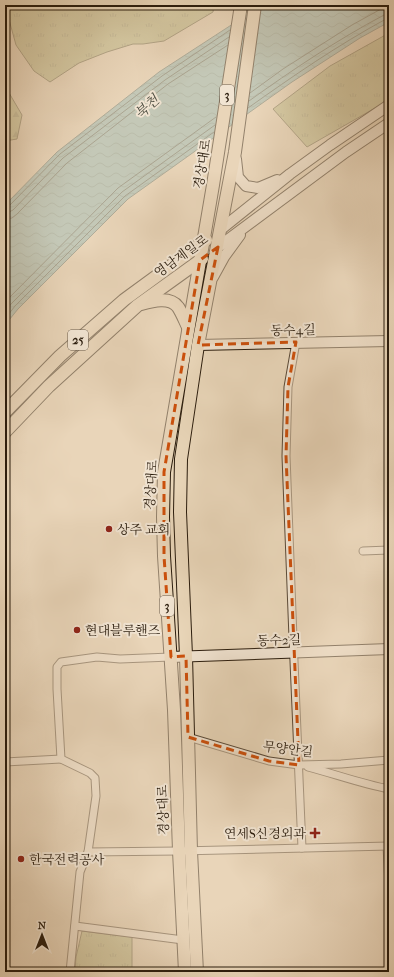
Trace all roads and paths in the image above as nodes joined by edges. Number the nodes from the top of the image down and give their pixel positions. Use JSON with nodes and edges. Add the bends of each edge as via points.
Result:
{"nodes":[{"id":1,"x":241,"y":5,"type":"edge"},
{"id":2,"x":254,"y":5,"type":"edge"},
{"id":3,"x":389,"y":105,"type":"edge"},
{"id":4,"x":389,"y":122,"type":"edge"},
{"id":5,"x":235,"y":152,"type":"junction"},
{"id":6,"x":290,"y":174,"type":"junction"},
{"id":7,"x":247,"y":225,"type":"junction"},
{"id":8,"x":220,"y":230,"type":"junction"},
{"id":9,"x":203,"y":243,"type":"junction"},
{"id":10,"x":218,"y":247,"type":"junction"},
{"id":11,"x":200,"y":260,"type":"junction"},
{"id":12,"x":211,"y":280,"type":"junction"},
{"id":13,"x":138,"y":305,"type":"junction"},
{"id":14,"x":188,"y":328,"type":"junction"},
{"id":15,"x":389,"y":341,"type":"edge"},
{"id":16,"x":296,"y":342,"type":"junction"},
{"id":17,"x":198,"y":345,"type":"junction"},
{"id":18,"x":5,"y":412,"type":"edge"},
{"id":19,"x":5,"y":432,"type":"edge"},
{"id":20,"x":389,"y":550,"type":"edge"},
{"id":21,"x":363,"y":552,"type":"dead end"},
{"id":22,"x":389,"y":649,"type":"edge"},
{"id":23,"x":294,"y":652,"type":"junction"},
{"id":24,"x":186,"y":656,"type":"junction"},
{"id":25,"x":171,"y":657,"type":"junction"},
{"id":26,"x":188,"y":737,"type":"junction"},
{"id":27,"x":61,"y":759,"type":"junction"},
{"id":28,"x":389,"y":760,"type":"edge"},
{"id":29,"x":5,"y":762,"type":"edge"},
{"id":30,"x":298,"y":765,"type":"junction"},
{"id":31,"x":389,"y":789,"type":"edge"},
{"id":32,"x":388,"y":846,"type":"edge"},
{"id":33,"x":302,"y":848,"type":"junction"},
{"id":34,"x":179,"y":851,"type":"junction"},
{"id":35,"x":191,"y":851,"type":"junction"},
{"id":36,"x":88,"y":852,"type":"junction"},
{"id":37,"x":389,"y":885,"type":"edge"},
{"id":38,"x":75,"y":926,"type":"junction"},
{"id":39,"x":183,"y":940,"type":"junction"},
{"id":40,"x":70,"y":972,"type":"edge"},
{"id":41,"x":185,"y":972,"type":"edge"},
{"id":42,"x":197,"y":972,"type":"edge"}],
"edges":[{"from":1,"to":9,"type":"main road","name":"경상대로","number":"3"},
{"from":2,"to":5,"type":"main road","name":"경상대로","number":"3"},
{"from":3,"to":6,"type":"street","name":"영남제일로"},
{"from":4,"to":7,"type":"street","name":"영남제일로"},
{"from":5,"to":6,"type":"street","via":[[238,177],[246,186],[258,188]]},
{"from":5,"to":8,"type":"main road","name":"경상대로","number":"3"},
{"from":6,"to":8,"type":"street","name":"영남제일로"},
{"from":7,"to":10,"type":"street","name":"영남제일로"},
{"from":7,"to":12,"type":"street"},
{"from":8,"to":9,"type":"main road","name":"영남제일로"},
{"from":8,"to":10,"type":"main road","name":"경상대로","number":"3"},
{"from":9,"to":11,"type":"main road","name":"경상대로","number":"3"},
{"from":9,"to":18,"type":"main road","name":"영남제일로","number":"25","via":[[124,300],[60,356]]},
{"from":10,"to":11,"type":"main road","name":"영남제일로"},
{"from":10,"to":12,"type":"main road","name":"경상대로","number":"3"},
{"from":11,"to":13,"type":"main road","name":"영남제일로"},
{"from":11,"to":14,"type":"main road","name":"경상대로","number":"3"},
{"from":12,"to":17,"type":"main road","name":"경상대로","number":"3"},
{"from":13,"to":14,"type":"main road","via":[[162,300],[172,302],[178,307]]},
{"from":13,"to":19,"type":"main road","name":"영남제일로","via":[[49,386]]},
{"from":14,"to":25,"type":"main road","name":"경상대로","number":"3","via":[[164,472],[164,556]]},
{"from":15,"to":16,"type":"street","name":"동수4길"},
{"from":16,"to":17,"type":"street","name":"동수4길"},
{"from":16,"to":23,"type":"street","via":[[288,387],[286,456]]},
{"from":17,"to":24,"type":"main road","name":"경상대로","number":"3","via":[[181,459],[180,512]]},
{"from":20,"to":21,"type":"street"},
{"from":22,"to":23,"type":"street","name":"동수2길"},
{"from":23,"to":24,"type":"street","name":"동수2길"},
{"from":23,"to":30,"type":"street"},
{"from":24,"to":25,"type":"street","name":"동수2길"},
{"from":24,"to":26,"type":"main road","name":"경상대로","number":"3"},
{"from":25,"to":27,"type":"street","via":[[96,658],[61,662],[57,668]]},
{"from":25,"to":34,"type":"main road","name":"경상대로","number":"3"},
{"from":26,"to":30,"type":"street","name":"무양안길","via":[[269,761]]},
{"from":26,"to":35,"type":"main road","name":"경상대로","number":"3"},
{"from":27,"to":29,"type":"street"},
{"from":27,"to":36,"type":"street","via":[[96,778]]},
{"from":28,"to":30,"type":"street","name":"무양안길"},
{"from":30,"to":31,"type":"street"},
{"from":30,"to":33,"type":"street"},
{"from":32,"to":33,"type":"street"},
{"from":32,"to":37,"type":"street"},
{"from":33,"to":35,"type":"street"},
{"from":34,"to":35,"type":"street"},
{"from":34,"to":36,"type":"street"},
{"from":34,"to":39,"type":"main road","name":"경상대로","number":"3"},
{"from":35,"to":42,"type":"main road","name":"경상대로","number":"3"},
{"from":36,"to":38,"type":"street","via":[[80,872]]},
{"from":38,"to":39,"type":"street"},
{"from":38,"to":40,"type":"street"},
{"from":39,"to":41,"type":"main road","name":"경상대로","number":"3"}]}
